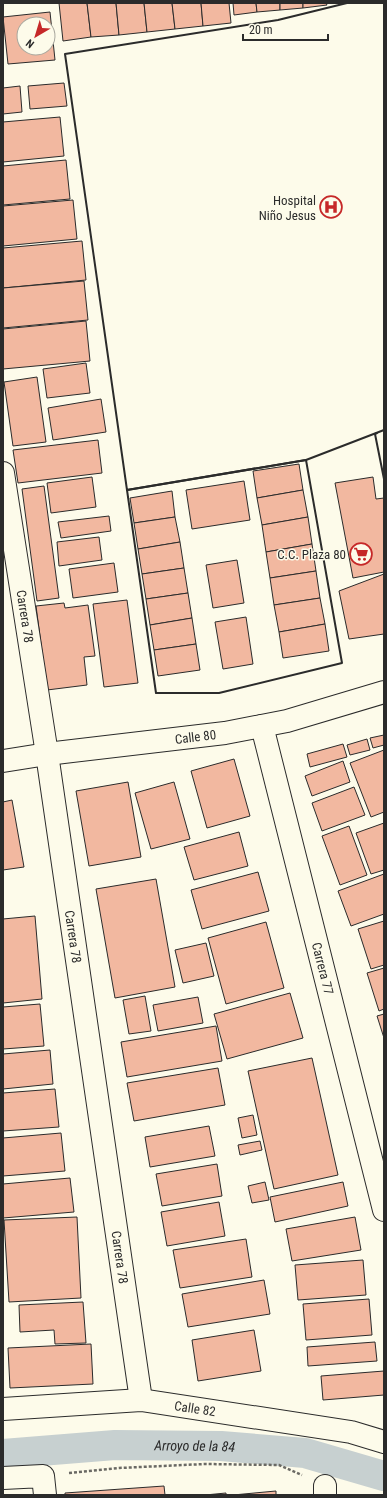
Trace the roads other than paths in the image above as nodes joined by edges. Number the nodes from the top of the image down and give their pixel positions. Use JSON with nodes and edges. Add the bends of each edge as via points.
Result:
{"nodes":[{"id":1,"x":3,"y":473,"type":"edge"},
{"id":2,"x":384,"y":692,"type":"edge"},
{"id":3,"x":262,"y":726,"type":"junction"},
{"id":4,"x":47,"y":754,"type":"junction"},
{"id":5,"x":3,"y":761,"type":"edge"},
{"id":6,"x":384,"y":1210,"type":"edge"},
{"id":7,"x":141,"y":1400,"type":"junction"},
{"id":8,"x":3,"y":1409,"type":"edge"},
{"id":9,"x":384,"y":1442,"type":"edge"},
{"id":10,"x":3,"y":1478,"type":"edge"},
{"id":11,"x":44,"y":1486,"type":"edge"}],
"edges":[{"from":1,"to":4,"type":"street","name":"Carrera 78"},
{"from":2,"to":3,"type":"street","name":"Calle 80"},
{"from":3,"to":4,"type":"street","name":"Calle 80","via":[[225,733]]},
{"from":3,"to":6,"type":"street","name":"Carrera 77"},
{"from":4,"to":5,"type":"street","name":"Calle 80"},
{"from":4,"to":7,"type":"street","name":"Carrera 78"},
{"from":7,"to":8,"type":"street","name":"Calle 82"},
{"from":7,"to":9,"type":"street","name":"Calle 82","via":[[351,1432]]},
{"from":10,"to":11,"type":"street"}]}
